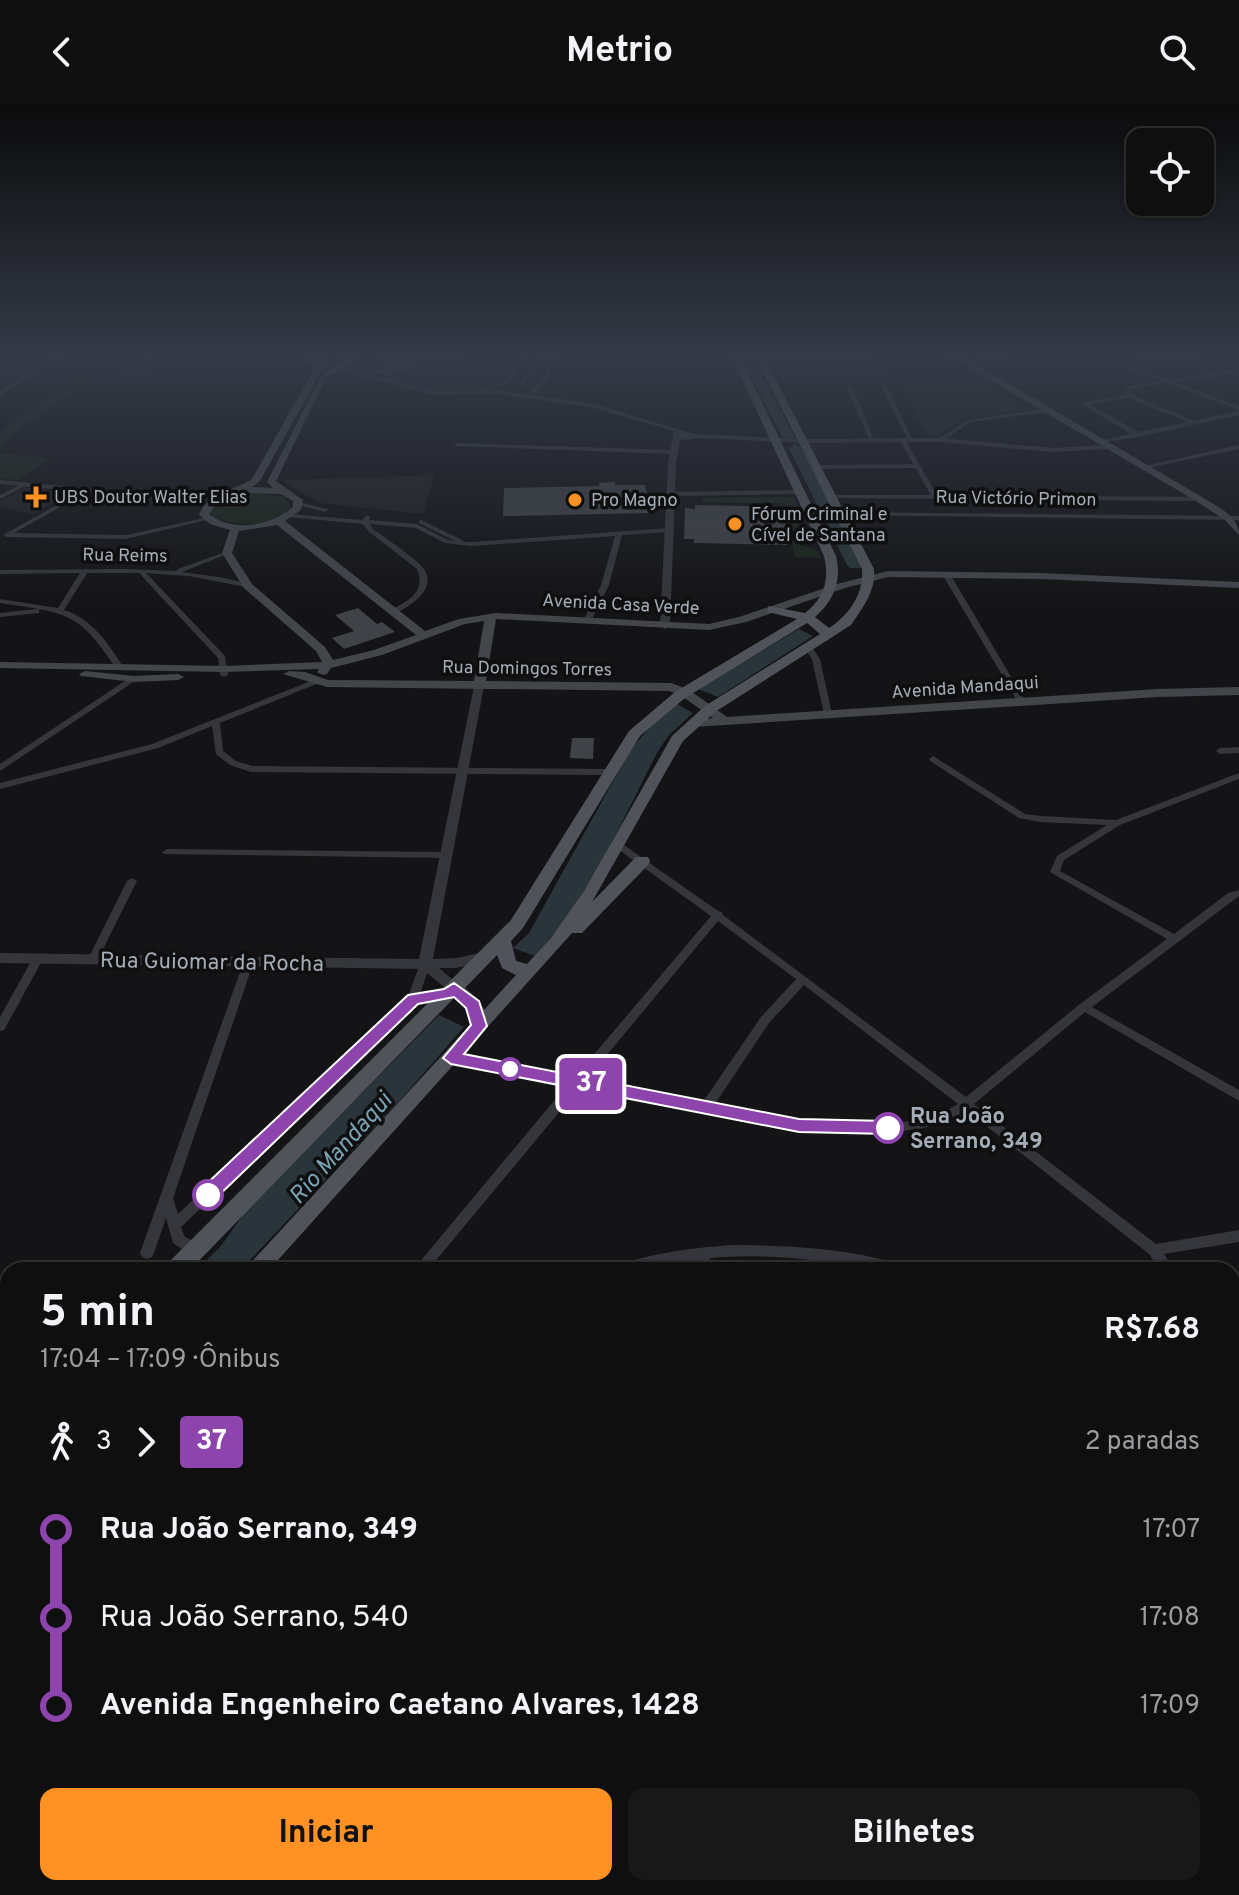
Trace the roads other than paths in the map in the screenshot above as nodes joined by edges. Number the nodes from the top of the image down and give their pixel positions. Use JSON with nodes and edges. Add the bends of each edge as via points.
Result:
{"nodes":[{"id":1,"x":279,"y":439,"type":"edge"},
{"id":2,"x":294,"y":439,"type":"edge"},
{"id":3,"x":676,"y":439,"type":"edge"},
{"id":4,"x":739,"y":439,"type":"edge"},
{"id":5,"x":1092,"y":439,"type":"edge"},
{"id":6,"x":1125,"y":439,"type":"edge"},
{"id":7,"x":907,"y":440,"type":"junction"},
{"id":8,"x":940,"y":440,"type":"joint"},
{"id":9,"x":775,"y":441,"type":"junction"},
{"id":10,"x":803,"y":441,"type":"junction"},
{"id":11,"x":873,"y":441,"type":"joint"},
{"id":12,"x":457,"y":445,"type":"dead end"},
{"id":13,"x":1103,"y":445,"type":"junction"},
{"id":14,"x":1239,"y":447,"type":"edge"},
{"id":15,"x":674,"y":452,"type":"junction"},
{"id":16,"x":916,"y":466,"type":"junction"},
{"id":17,"x":816,"y":467,"type":"junction"},
{"id":18,"x":1143,"y":467,"type":"junction"},
{"id":19,"x":0,"y":482,"type":"edge"},
{"id":20,"x":26,"y":484,"type":"junction"},
{"id":21,"x":87,"y":490,"type":"junction"},
{"id":22,"x":283,"y":491,"type":"junction"},
{"id":23,"x":238,"y":492,"type":"junction"},
{"id":24,"x":799,"y":492,"type":"junction"},
{"id":25,"x":671,"y":494,"type":"junction"},
{"id":26,"x":221,"y":496,"type":"junction"},
{"id":27,"x":832,"y":496,"type":"junction"},
{"id":28,"x":0,"y":497,"type":"edge"},
{"id":29,"x":935,"y":497,"type":"junction"},
{"id":30,"x":1199,"y":499,"type":"junction"},
{"id":31,"x":187,"y":500,"type":"junction"},
{"id":32,"x":299,"y":504,"type":"junction"},
{"id":33,"x":207,"y":506,"type":"junction"},
{"id":34,"x":841,"y":514,"type":"junction"},
{"id":35,"x":290,"y":516,"type":"junction"},
{"id":36,"x":366,"y":518,"type":"junction"},
{"id":37,"x":1233,"y":518,"type":"edge"},
{"id":38,"x":208,"y":519,"type":"junction"},
{"id":39,"x":278,"y":521,"type":"junction"},
{"id":40,"x":236,"y":527,"type":"junction"},
{"id":41,"x":669,"y":530,"type":"junction"},
{"id":42,"x":1239,"y":532,"type":"edge"},
{"id":43,"x":619,"y":533,"type":"junction"},
{"id":44,"x":3,"y":536,"type":"edge"},
{"id":45,"x":227,"y":553,"type":"junction"},
{"id":46,"x":200,"y":565,"type":"junction"},
{"id":47,"x":833,"y":567,"type":"junction"},
{"id":48,"x":0,"y":572,"type":"edge"},
{"id":49,"x":84,"y":573,"type":"junction"},
{"id":50,"x":145,"y":573,"type":"junction"},
{"id":51,"x":869,"y":573,"type":"junction"},
{"id":52,"x":946,"y":574,"type":"junction"},
{"id":53,"x":206,"y":575,"type":"junction"},
{"id":54,"x":1239,"y":585,"type":"edge"},
{"id":55,"x":248,"y":586,"type":"junction"},
{"id":56,"x":831,"y":589,"type":"junction"},
{"id":57,"x":0,"y":601,"type":"edge"},
{"id":58,"x":772,"y":609,"type":"junction"},
{"id":59,"x":56,"y":610,"type":"junction"},
{"id":60,"x":392,"y":613,"type":"junction"},
{"id":61,"x":0,"y":615,"type":"edge"},
{"id":62,"x":490,"y":617,"type":"junction"},
{"id":63,"x":807,"y":617,"type":"junction"},
{"id":64,"x":587,"y":621,"type":"junction"},
{"id":65,"x":665,"y":626,"type":"junction"},
{"id":66,"x":423,"y":635,"type":"junction"},
{"id":67,"x":828,"y":636,"type":"junction"},
{"id":68,"x":808,"y":648,"type":"junction"},
{"id":69,"x":118,"y":665,"type":"junction"},
{"id":70,"x":327,"y":665,"type":"junction"},
{"id":71,"x":0,"y":668,"type":"edge"},
{"id":72,"x":225,"y":672,"type":"junction"},
{"id":73,"x":134,"y":679,"type":"junction"},
{"id":74,"x":316,"y":681,"type":"junction"},
{"id":75,"x":479,"y":686,"type":"junction"},
{"id":76,"x":1239,"y":691,"type":"edge"},
{"id":77,"x":684,"y":692,"type":"junction"},
{"id":78,"x":1022,"y":702,"type":"junction"},
{"id":79,"x":710,"y":709,"type":"junction"},
{"id":80,"x":828,"y":714,"type":"junction"},
{"id":81,"x":216,"y":722,"type":"junction"},
{"id":82,"x":726,"y":722,"type":"junction"},
{"id":83,"x":693,"y":723,"type":"junction"},
{"id":84,"x":1239,"y":750,"type":"edge"},
{"id":85,"x":1220,"y":751,"type":"dead end"},
{"id":86,"x":933,"y":759,"type":"dead end"},
{"id":87,"x":0,"y":768,"type":"edge"},
{"id":88,"x":461,"y":771,"type":"junction"},
{"id":89,"x":611,"y":772,"type":"junction"},
{"id":90,"x":1239,"y":776,"type":"edge"},
{"id":91,"x":0,"y":786,"type":"edge"},
{"id":92,"x":1117,"y":823,"type":"junction"},
{"id":93,"x":618,"y":845,"type":"junction"},
{"id":94,"x":167,"y":852,"type":"dead end"},
{"id":95,"x":445,"y":855,"type":"junction"},
{"id":96,"x":642,"y":861,"type":"junction"},
{"id":97,"x":132,"y":881,"type":"dead end"},
{"id":98,"x":1239,"y":893,"type":"edge"},
{"id":99,"x":718,"y":914,"type":"junction"},
{"id":100,"x":1173,"y":938,"type":"junction"},
{"id":101,"x":502,"y":940,"type":"junction"},
{"id":102,"x":557,"y":942,"type":"junction"},
{"id":103,"x":484,"y":957,"type":"junction"},
{"id":104,"x":0,"y":958,"type":"edge"},
{"id":105,"x":38,"y":959,"type":"junction"},
{"id":106,"x":93,"y":959,"type":"junction"},
{"id":107,"x":249,"y":961,"type":"junction"},
{"id":108,"x":425,"y":964,"type":"junction"},
{"id":109,"x":531,"y":970,"type":"junction"},
{"id":110,"x":802,"y":980,"type":"junction"},
{"id":111,"x":451,"y":991,"type":"junction"},
{"id":112,"x":413,"y":999,"type":"junction"},
{"id":113,"x":1084,"y":1007,"type":"junction"},
{"id":114,"x":479,"y":1026,"type":"junction"},
{"id":115,"x":0,"y":1027,"type":"edge"},
{"id":116,"x":451,"y":1058,"type":"junction"},
{"id":117,"x":576,"y":1081,"type":"junction"},
{"id":118,"x":1239,"y":1096,"type":"edge"},
{"id":119,"x":966,"y":1104,"type":"junction"},
{"id":120,"x":707,"y":1106,"type":"junction"},
{"id":121,"x":167,"y":1198,"type":"junction"},
{"id":122,"x":174,"y":1226,"type":"junction"},
{"id":123,"x":1239,"y":1236,"type":"edge"},
{"id":124,"x":195,"y":1250,"type":"junction"},
{"id":125,"x":1154,"y":1250,"type":"junction"},
{"id":126,"x":708,"y":1252,"type":"junction"},
{"id":127,"x":147,"y":1253,"type":"dead end"},
{"id":128,"x":184,"y":1262,"type":"edge"},
{"id":129,"x":262,"y":1262,"type":"edge"},
{"id":130,"x":427,"y":1262,"type":"edge"},
{"id":131,"x":652,"y":1262,"type":"edge"},
{"id":132,"x":699,"y":1262,"type":"edge"},
{"id":133,"x":855,"y":1262,"type":"edge"},
{"id":134,"x":1162,"y":1262,"type":"edge"}],
"edges":[{"from":1,"to":23,"type":"main road","via":[[256,481]]},
{"from":2,"to":22,"type":"main road","via":[[271,482]]},
{"from":3,"to":15,"type":"street"},
{"from":4,"to":9,"type":"street"},
{"from":5,"to":13,"type":"main road"},
{"from":6,"to":13,"type":"street"},
{"from":7,"to":8,"type":"street"},
{"from":7,"to":11,"type":"street"},
{"from":7,"to":16,"type":"street"},
{"from":8,"to":13,"type":"street","via":[[1052,450]]},
{"from":9,"to":10,"type":"street"},
{"from":9,"to":24,"type":"main road"},
{"from":10,"to":11,"type":"street"},
{"from":10,"to":17,"type":"main road"},
{"from":12,"to":15,"type":"street"},
{"from":13,"to":18,"type":"main road"},
{"from":14,"to":18,"type":"street"},
{"from":15,"to":25,"type":"street"},
{"from":16,"to":17,"type":"street"},
{"from":16,"to":29,"type":"street"},
{"from":17,"to":27,"type":"main road"},
{"from":18,"to":30,"type":"main road"},
{"from":19,"to":20,"type":"street"},
{"from":20,"to":21,"type":"street"},
{"from":20,"to":28,"type":"street"},
{"from":21,"to":31,"type":"street"},
{"from":21,"to":44,"type":"street"},
{"from":22,"to":23,"type":"main road"},
{"from":22,"to":32,"type":"main road"},
{"from":23,"to":26,"type":"main road"},
{"from":24,"to":25,"type":"street"},
{"from":24,"to":47,"type":"main road"},
{"from":25,"to":41,"type":"street"},
{"from":26,"to":31,"type":"street"},
{"from":26,"to":33,"type":"main road"},
{"from":27,"to":29,"type":"street","name":"Rua Victório Primon"},
{"from":27,"to":34,"type":"main road"},
{"from":29,"to":30,"type":"street","name":"Rua Victório Primon"},
{"from":30,"to":37,"type":"main road"},
{"from":31,"to":33,"type":"street"},
{"from":32,"to":35,"type":"main road"},
{"from":32,"to":36,"type":"street"},
{"from":33,"to":38,"type":"main road"},
{"from":34,"to":37,"type":"street"},
{"from":34,"to":51,"type":"main road"},
{"from":35,"to":36,"type":"street"},
{"from":35,"to":39,"type":"main road"},
{"from":36,"to":43,"type":"street","via":[[417,526],[447,542],[472,544]]},
{"from":36,"to":60,"type":"street","via":[[370,530],[424,575],[419,594]]},
{"from":37,"to":42,"type":"main road"},
{"from":38,"to":40,"type":"main road"},
{"from":38,"to":44,"type":"street","via":[[126,537]]},
{"from":39,"to":40,"type":"main road"},
{"from":39,"to":60,"type":"main road"},
{"from":40,"to":45,"type":"main road"},
{"from":41,"to":43,"type":"street"},
{"from":41,"to":65,"type":"street"},
{"from":43,"to":64,"type":"street","via":[[605,585]]},
{"from":45,"to":46,"type":"street"},
{"from":45,"to":55,"type":"main road","name":"Rua Reims"},
{"from":46,"to":50,"type":"street"},
{"from":46,"to":53,"type":"street"},
{"from":47,"to":51,"type":"main road"},
{"from":47,"to":56,"type":"main road"},
{"from":48,"to":49,"type":"street","name":"Rua Reims"},
{"from":49,"to":50,"type":"street","name":"Rua Reims"},
{"from":49,"to":59,"type":"street"},
{"from":50,"to":53,"type":"street","name":"Rua Reims"},
{"from":50,"to":72,"type":"street","via":[[222,658]]},
{"from":51,"to":52,"type":"main road","name":"Avenida Casa Verde"},
{"from":51,"to":56,"type":"main road","name":"Avenida Casa Verde"},
{"from":51,"to":67,"type":"main road","via":[[862,601]]},
{"from":52,"to":54,"type":"main road","name":"Avenida Casa Verde"},
{"from":52,"to":78,"type":"street"},
{"from":53,"to":55,"type":"street","name":"Rua Reims"},
{"from":55,"to":70,"type":"main road","name":"Rua Reims","via":[[321,649]]},
{"from":56,"to":58,"type":"main road","name":"Avenida Casa Verde"},
{"from":56,"to":63,"type":"main road"},
{"from":57,"to":59,"type":"street"},
{"from":58,"to":63,"type":"main road"},
{"from":58,"to":65,"type":"main road","name":"Avenida Casa Verde","via":[[709,627]]},
{"from":59,"to":61,"type":"street"},
{"from":59,"to":69,"type":"street","via":[[87,622]]},
{"from":60,"to":66,"type":"main road"},
{"from":62,"to":64,"type":"main road","name":"Avenida Casa Verde"},
{"from":62,"to":66,"type":"main road","name":"Avenida Casa Verde"},
{"from":62,"to":75,"type":"main road"},
{"from":63,"to":67,"type":"main road"},
{"from":63,"to":77,"type":"main road"},
{"from":64,"to":65,"type":"main road","name":"Avenida Casa Verde"},
{"from":66,"to":70,"type":"main road","name":"Avenida Casa Verde"},
{"from":67,"to":68,"type":"main road"},
{"from":68,"to":79,"type":"main road"},
{"from":68,"to":80,"type":"street","via":[[816,659]]},
{"from":69,"to":71,"type":"main road","name":"Avenida Casa Verde"},
{"from":69,"to":72,"type":"main road","name":"Avenida Casa Verde"},
{"from":70,"to":72,"type":"main road","name":"Avenida Casa Verde"},
{"from":70,"to":74,"type":"main road"},
{"from":71,"to":73,"type":"main road","name":"Avenida Casa Verde"},
{"from":72,"to":73,"type":"main road","name":"Avenida Casa Verde"},
{"from":72,"to":74,"type":"main road","name":"Avenida Casa Verde","via":[[293,674]]},
{"from":73,"to":87,"type":"street"},
{"from":74,"to":75,"type":"main road","name":"Rua Domingos Torres"},
{"from":74,"to":81,"type":"street"},
{"from":75,"to":77,"type":"main road","name":"Rua Domingos Torres","via":[[671,687]]},
{"from":75,"to":88,"type":"street"},
{"from":76,"to":78,"type":"main road","name":"Avenida Mandaqui"},
{"from":77,"to":79,"type":"main road","name":"Rua Domingos Torres"},
{"from":77,"to":89,"type":"main road","via":[[634,734]]},
{"from":78,"to":80,"type":"main road","name":"Avenida Mandaqui"},
{"from":79,"to":82,"type":"main road","name":"Rua Domingos Torres"},
{"from":79,"to":83,"type":"main road"},
{"from":80,"to":82,"type":"main road","name":"Avenida Mandaqui"},
{"from":81,"to":88,"type":"street","via":[[219,752],[251,769]]},
{"from":81,"to":91,"type":"street","via":[[155,746]]},
{"from":82,"to":83,"type":"main road","name":"Avenida Mandaqui"},
{"from":83,"to":93,"type":"main road","via":[[677,739]]},
{"from":84,"to":85,"type":"street"},
{"from":86,"to":92,"type":"street","via":[[1022,816]]},
{"from":88,"to":89,"type":"street"},
{"from":88,"to":95,"type":"street"},
{"from":89,"to":101,"type":"main road","via":[[537,895]]},
{"from":90,"to":92,"type":"street"},
{"from":92,"to":100,"type":"street","via":[[1060,858],[1055,872]]},
{"from":93,"to":96,"type":"street"},
{"from":93,"to":102,"type":"main road"},
{"from":94,"to":95,"type":"street"},
{"from":95,"to":108,"type":"street"},
{"from":96,"to":99,"type":"street"},
{"from":96,"to":102,"type":"main road","via":[[574,932]]},
{"from":97,"to":106,"type":"street"},
{"from":98,"to":100,"type":"street"},
{"from":99,"to":110,"type":"street"},
{"from":99,"to":117,"type":"street"},
{"from":100,"to":113,"type":"street"},
{"from":101,"to":103,"type":"main road"},
{"from":101,"to":109,"type":"main road","via":[[508,964]]},
{"from":102,"to":109,"type":"main road"},
{"from":103,"to":108,"type":"street","name":"Rua Guiomar da Rocha"},
{"from":103,"to":111,"type":"main road"},
{"from":104,"to":105,"type":"street","name":"Rua Guiomar da Rocha"},
{"from":105,"to":106,"type":"street","name":"Rua Guiomar da Rocha"},
{"from":105,"to":115,"type":"street"},
{"from":106,"to":107,"type":"street","name":"Rua Guiomar da Rocha"},
{"from":107,"to":108,"type":"street","name":"Rua Guiomar da Rocha"},
{"from":107,"to":121,"type":"street"},
{"from":108,"to":111,"type":"street"},
{"from":108,"to":112,"type":"street"},
{"from":109,"to":114,"type":"main road"},
{"from":110,"to":119,"type":"street"},
{"from":110,"to":120,"type":"street","via":[[765,1020]]},
{"from":111,"to":112,"type":"street"},
{"from":111,"to":114,"type":"main road","via":[[473,1005]]},
{"from":111,"to":124,"type":"main road"},
{"from":112,"to":122,"type":"street"},
{"from":113,"to":118,"type":"street"},
{"from":113,"to":119,"type":"street"},
{"from":114,"to":116,"type":"main road"},
{"from":116,"to":117,"type":"street"},
{"from":116,"to":129,"type":"main road"},
{"from":117,"to":120,"type":"street"},
{"from":117,"to":130,"type":"street"},
{"from":119,"to":120,"type":"street","via":[[932,1121],[849,1129],[799,1125]]},
{"from":119,"to":125,"type":"street"},
{"from":121,"to":122,"type":"street"},
{"from":121,"to":127,"type":"street"},
{"from":122,"to":124,"type":"street","via":[[178,1239]]},
{"from":123,"to":125,"type":"street"},
{"from":124,"to":128,"type":"main road"},
{"from":125,"to":134,"type":"street"},
{"from":126,"to":131,"type":"street"},
{"from":126,"to":132,"type":"street"},
{"from":126,"to":133,"type":"street","via":[[788,1250]]}]}
